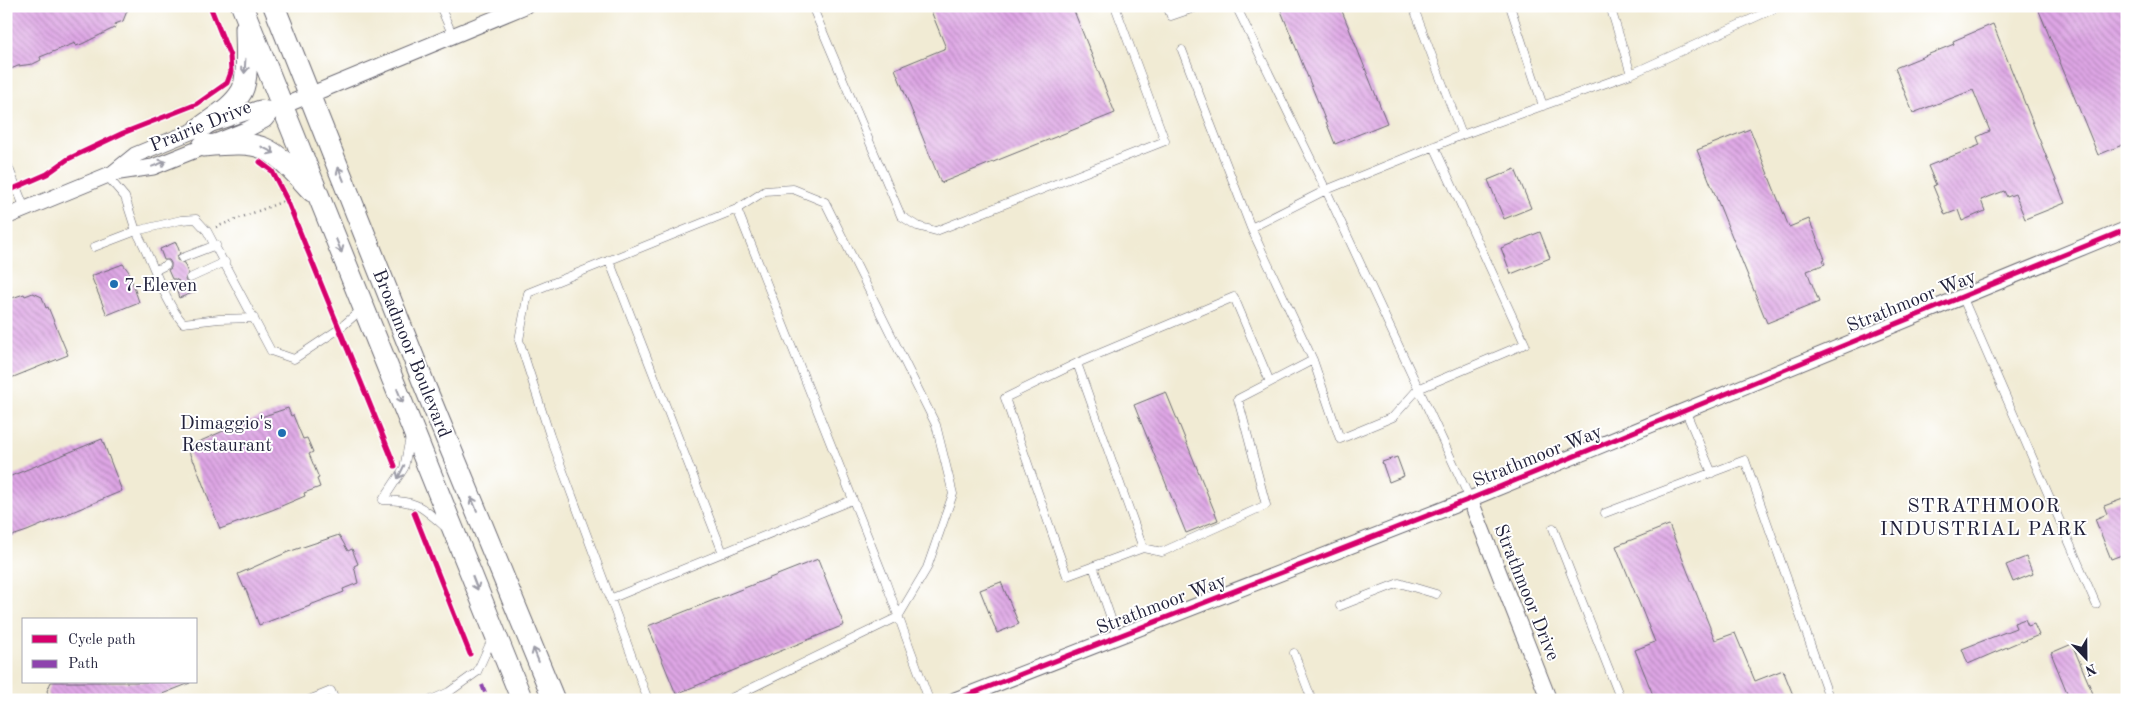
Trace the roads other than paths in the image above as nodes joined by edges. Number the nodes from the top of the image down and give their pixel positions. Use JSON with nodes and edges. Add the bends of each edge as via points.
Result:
{"nodes":[{"id":1,"x":274,"y":6,"type":"edge"},
{"id":2,"x":440,"y":6,"type":"edge"},
{"id":3,"x":525,"y":6,"type":"edge"},
{"id":4,"x":812,"y":6,"type":"edge"},
{"id":5,"x":1115,"y":6,"type":"edge"},
{"id":6,"x":1166,"y":6,"type":"edge"},
{"id":7,"x":1200,"y":6,"type":"edge"},
{"id":8,"x":1236,"y":6,"type":"edge"},
{"id":9,"x":1413,"y":6,"type":"edge"},
{"id":10,"x":1510,"y":6,"type":"edge"},
{"id":11,"x":1610,"y":6,"type":"edge"},
{"id":12,"x":1780,"y":6,"type":"edge"},
{"id":13,"x":244,"y":12,"type":"edge"},
{"id":14,"x":453,"y":36,"type":"junction"},
{"id":15,"x":1182,"y":50,"type":"dead end"},
{"id":16,"x":1631,"y":74,"type":"junction"},
{"id":17,"x":310,"y":95,"type":"junction"},
{"id":18,"x":1543,"y":106,"type":"junction"},
{"id":19,"x":278,"y":108,"type":"junction"},
{"id":20,"x":1462,"y":135,"type":"junction"},
{"id":21,"x":202,"y":137,"type":"junction"},
{"id":22,"x":1434,"y":146,"type":"junction"},
{"id":23,"x":6,"y":161,"type":"edge"},
{"id":24,"x":110,"y":175,"type":"junction"},
{"id":25,"x":1326,"y":190,"type":"junction"},
{"id":26,"x":321,"y":200,"type":"junction"},
{"id":27,"x":737,"y":209,"type":"junction"},
{"id":28,"x":26,"y":210,"type":"junction"},
{"id":29,"x":6,"y":217,"type":"edge"},
{"id":30,"x":1251,"y":228,"type":"junction"},
{"id":31,"x":2127,"y":228,"type":"edge"},
{"id":32,"x":136,"y":231,"type":"junction"},
{"id":33,"x":216,"y":245,"type":"junction"},
{"id":34,"x":94,"y":247,"type":"dead end"},
{"id":35,"x":182,"y":258,"type":"dead end"},
{"id":36,"x":609,"y":260,"type":"junction"},
{"id":37,"x":225,"y":262,"type":"junction"},
{"id":38,"x":166,"y":265,"type":"dead end"},
{"id":39,"x":156,"y":270,"type":"junction"},
{"id":40,"x":190,"y":278,"type":"dead end"},
{"id":41,"x":174,"y":284,"type":"dead end"},
{"id":42,"x":164,"y":288,"type":"junction"},
{"id":43,"x":1961,"y":296,"type":"junction"},
{"id":44,"x":363,"y":307,"type":"junction"},
{"id":45,"x":254,"y":318,"type":"junction"},
{"id":46,"x":1313,"y":360,"type":"junction"},
{"id":47,"x":1077,"y":363,"type":"junction"},
{"id":48,"x":1270,"y":382,"type":"junction"},
{"id":49,"x":1418,"y":389,"type":"junction"},
{"id":50,"x":1686,"y":410,"type":"junction"},
{"id":51,"x":412,"y":425,"type":"junction"},
{"id":52,"x":1712,"y":473,"type":"junction"},
{"id":53,"x":1470,"y":499,"type":"junction"},
{"id":54,"x":852,"y":500,"type":"junction"},
{"id":55,"x":1605,"y":513,"type":"dead end"},
{"id":56,"x":1553,"y":528,"type":"dead end"},
{"id":57,"x":457,"y":537,"type":"junction"},
{"id":58,"x":1143,"y":548,"type":"junction"},
{"id":59,"x":723,"y":553,"type":"junction"},
{"id":60,"x":1093,"y":566,"type":"junction"},
{"id":61,"x":1436,"y":594,"type":"dead end"},
{"id":62,"x":610,"y":599,"type":"junction"},
{"id":63,"x":2096,"y":604,"type":"dead end"},
{"id":64,"x":1340,"y":606,"type":"dead end"},
{"id":65,"x":898,"y":617,"type":"junction"},
{"id":66,"x":495,"y":633,"type":"junction"},
{"id":67,"x":1117,"y":636,"type":"junction"},
{"id":68,"x":1294,"y":653,"type":"dead end"},
{"id":69,"x":308,"y":700,"type":"edge"},
{"id":70,"x":335,"y":700,"type":"edge"},
{"id":71,"x":432,"y":700,"type":"edge"},
{"id":72,"x":522,"y":700,"type":"edge"},
{"id":73,"x":554,"y":700,"type":"edge"},
{"id":74,"x":648,"y":700,"type":"edge"},
{"id":75,"x":727,"y":700,"type":"edge"},
{"id":76,"x":929,"y":700,"type":"edge"},
{"id":77,"x":955,"y":700,"type":"edge"},
{"id":78,"x":1312,"y":700,"type":"edge"},
{"id":79,"x":1549,"y":700,"type":"edge"},
{"id":80,"x":1621,"y":700,"type":"edge"},
{"id":81,"x":1830,"y":700,"type":"edge"}],
"edges":[{"from":1,"to":17,"type":"main road","name":"Broadmoor Boulevard"},
{"from":2,"to":14,"type":"lane"},
{"from":3,"to":14,"type":"street","name":"Prairie Drive"},
{"from":4,"to":5,"type":"lane","via":[[901,216],[917,226],[936,230],[1165,141]]},
{"from":6,"to":7,"type":"lane","via":[[1171,16]]},
{"from":8,"to":25,"type":"lane"},
{"from":9,"to":20,"type":"lane"},
{"from":10,"to":18,"type":"lane"},
{"from":11,"to":16,"type":"lane"},
{"from":12,"to":16,"type":"lane"},
{"from":13,"to":19,"type":"main road","name":"Broadmoor Boulevard"},
{"from":13,"to":21,"type":"main road","one_way":true,"via":[[246,70],[242,90]]},
{"from":14,"to":17,"type":"street","name":"Prairie Drive"},
{"from":15,"to":30,"type":"lane"},
{"from":16,"to":18,"type":"lane"},
{"from":17,"to":19,"type":"street","name":"Prairie Drive"},
{"from":73,"to":17,"type":"main road","name":"Broadmoor Boulevard","one_way":true},
{"from":18,"to":20,"type":"lane"},
{"from":19,"to":21,"type":"street","name":"Prairie Drive","via":[[248,130]]},
{"from":19,"to":26,"type":"main road","name":"Broadmoor Boulevard"},
{"from":20,"to":22,"type":"lane"},
{"from":21,"to":24,"type":"street","name":"Prairie Drive","via":[[153,167]]},
{"from":21,"to":26,"type":"main road","one_way":true,"via":[[264,146],[282,158]]},
{"from":22,"to":25,"type":"lane"},
{"from":22,"to":49,"type":"lane","via":[[1525,344]]},
{"from":23,"to":28,"type":"lane"},
{"from":24,"to":28,"type":"street","name":"Prairie Drive"},
{"from":24,"to":32,"type":"lane","via":[[125,197]]},
{"from":25,"to":30,"type":"lane"},
{"from":25,"to":49,"type":"lane"},
{"from":26,"to":44,"type":"main road","name":"Broadmoor Boulevard","one_way":true},
{"from":27,"to":36,"type":"lane"},
{"from":27,"to":54,"type":"lane"},
{"from":27,"to":65,"type":"lane","via":[[765,190],[793,189],[825,202],[936,424],[953,494],[927,568]]},
{"from":28,"to":29,"type":"street","name":"Prairie Drive"},
{"from":30,"to":46,"type":"lane"},
{"from":31,"to":43,"type":"street","name":"Strathmoor Way"},
{"from":32,"to":33,"type":"lane","via":[[181,220],[196,220]]},
{"from":32,"to":34,"type":"lane"},
{"from":32,"to":39,"type":"lane"},
{"from":33,"to":35,"type":"lane"},
{"from":33,"to":37,"type":"lane"},
{"from":36,"to":59,"type":"lane"},
{"from":36,"to":62,"type":"lane","via":[[528,293],[519,340],[550,436]]},
{"from":37,"to":40,"type":"lane"},
{"from":37,"to":45,"type":"lane"},
{"from":38,"to":39,"type":"lane"},
{"from":39,"to":42,"type":"lane"},
{"from":41,"to":42,"type":"lane"},
{"from":42,"to":45,"type":"lane","via":[[183,324]]},
{"from":43,"to":50,"type":"street","name":"Strathmoor Way"},
{"from":43,"to":63,"type":"lane"},
{"from":44,"to":45,"type":"lane","via":[[339,329],[294,359],[271,351]]},
{"from":44,"to":51,"type":"main road","name":"Broadmoor Boulevard","one_way":true},
{"from":46,"to":48,"type":"lane"},
{"from":46,"to":49,"type":"lane","via":[[1340,439],[1393,417]]},
{"from":47,"to":48,"type":"lane","via":[[1234,297]]},
{"from":47,"to":58,"type":"lane"},
{"from":47,"to":60,"type":"lane","via":[[1006,398],[1066,576]]},
{"from":48,"to":58,"type":"lane","via":[[1238,399],[1266,505],[1162,552]]},
{"from":49,"to":53,"type":"lane"},
{"from":50,"to":52,"type":"lane"},
{"from":50,"to":53,"type":"street","name":"Strathmoor Way"},
{"from":51,"to":57,"type":"main road","name":"Broadmoor Boulevard"},
{"from":51,"to":57,"type":"lane","one_way":true,"via":[[404,468],[383,500],[409,501],[420,506]]},
{"from":52,"to":55,"type":"lane"},
{"from":52,"to":81,"type":"lane","via":[[1745,460]]},
{"from":53,"to":67,"type":"street","name":"Strathmoor Way"},
{"from":53,"to":79,"type":"street","name":"Strathmoor Drive"},
{"from":54,"to":59,"type":"lane"},
{"from":54,"to":65,"type":"lane"},
{"from":56,"to":80,"type":"lane"},
{"from":57,"to":66,"type":"main road","name":"Broadmoor Boulevard","one_way":true},
{"from":58,"to":60,"type":"lane"},
{"from":59,"to":62,"type":"lane"},
{"from":60,"to":67,"type":"lane"},
{"from":61,"to":64,"type":"lane","via":[[1398,583]]},
{"from":62,"to":74,"type":"lane"},
{"from":65,"to":75,"type":"lane"},
{"from":65,"to":76,"type":"lane"},
{"from":66,"to":71,"type":"lane","via":[[477,672]]},
{"from":66,"to":72,"type":"main road","name":"Broadmoor Boulevard"},
{"from":67,"to":77,"type":"street","name":"Strathmoor Way"},
{"from":68,"to":78,"type":"lane"},
{"from":69,"to":70,"type":"lane","via":[[331,690]]}]}
